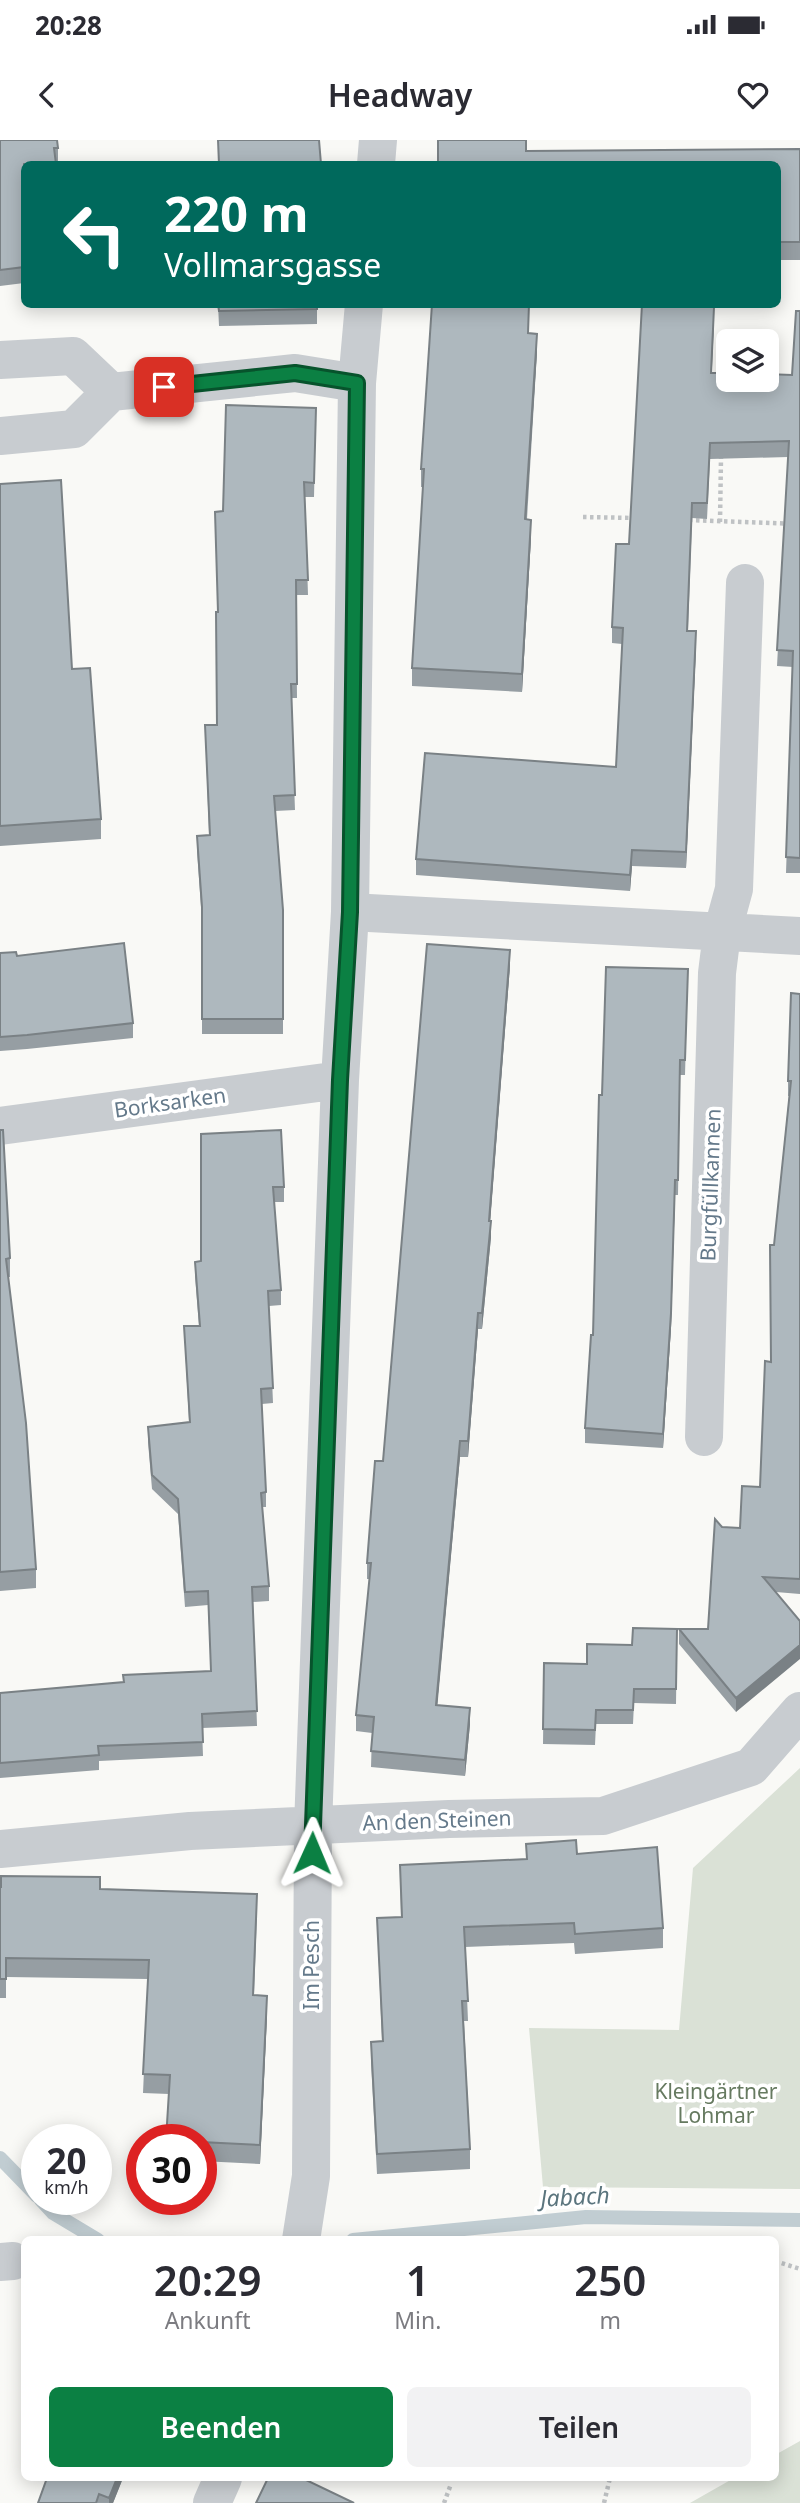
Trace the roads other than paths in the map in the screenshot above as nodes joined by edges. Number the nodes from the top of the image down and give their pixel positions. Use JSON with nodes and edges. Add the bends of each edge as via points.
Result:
{"nodes":[{"id":1,"x":378,"y":140,"type":"edge"},
{"id":2,"x":376,"y":161,"type":"edge"},
{"id":3,"x":364,"y":308,"type":"edge"},
{"id":4,"x":0,"y":360,"type":"edge"},
{"id":5,"x":357,"y":383,"type":"junction"},
{"id":6,"x":111,"y":392,"type":"junction"},
{"id":7,"x":0,"y":436,"type":"edge"},
{"id":8,"x":745,"y":583,"type":"dead end"},
{"id":9,"x":350,"y":912,"type":"junction"},
{"id":10,"x":722,"y":933,"type":"junction"},
{"id":11,"x":800,"y":936,"type":"edge"},
{"id":12,"x":340,"y":1080,"type":"junction"},
{"id":13,"x":0,"y":1126,"type":"edge"},
{"id":14,"x":704,"y":1437,"type":"dead end"},
{"id":15,"x":800,"y":1711,"type":"edge"},
{"id":16,"x":313,"y":1826,"type":"junction"},
{"id":17,"x":0,"y":1849,"type":"edge"},
{"id":18,"x":302,"y":2228,"type":"edge"},
{"id":19,"x":222,"y":2481,"type":"edge"},
{"id":20,"x":212,"y":2503,"type":"edge"}],
"edges":[{"from":1,"to":2,"type":"street"},
{"from":3,"to":5,"type":"street","name":"Im Pesch"},
{"from":4,"to":6,"type":"street","via":[[73,356]]},
{"from":5,"to":6,"type":"street","via":[[295,373]]},
{"from":5,"to":9,"type":"street","name":"Im Pesch"},
{"from":6,"to":7,"type":"street","via":[[74,429]]},
{"from":8,"to":10,"type":"street","name":"Burgfüllkannen","via":[[734,889]]},
{"from":9,"to":10,"type":"street"},
{"from":9,"to":12,"type":"street","name":"Im Pesch"},
{"from":10,"to":11,"type":"street"},
{"from":10,"to":14,"type":"street","name":"Burgfüllkannen","via":[[717,973]]},
{"from":12,"to":13,"type":"street","name":"Borksarken"},
{"from":12,"to":16,"type":"street","name":"Im Pesch"},
{"from":15,"to":16,"type":"street","name":"An den Steinen","via":[[751,1767],[603,1816]]},
{"from":16,"to":17,"type":"street","name":"An den Steinen","via":[[190,1830]]},
{"from":16,"to":18,"type":"street","name":"Im Pesch","via":[[311,2176]]},
{"from":19,"to":20,"type":"street"}]}
